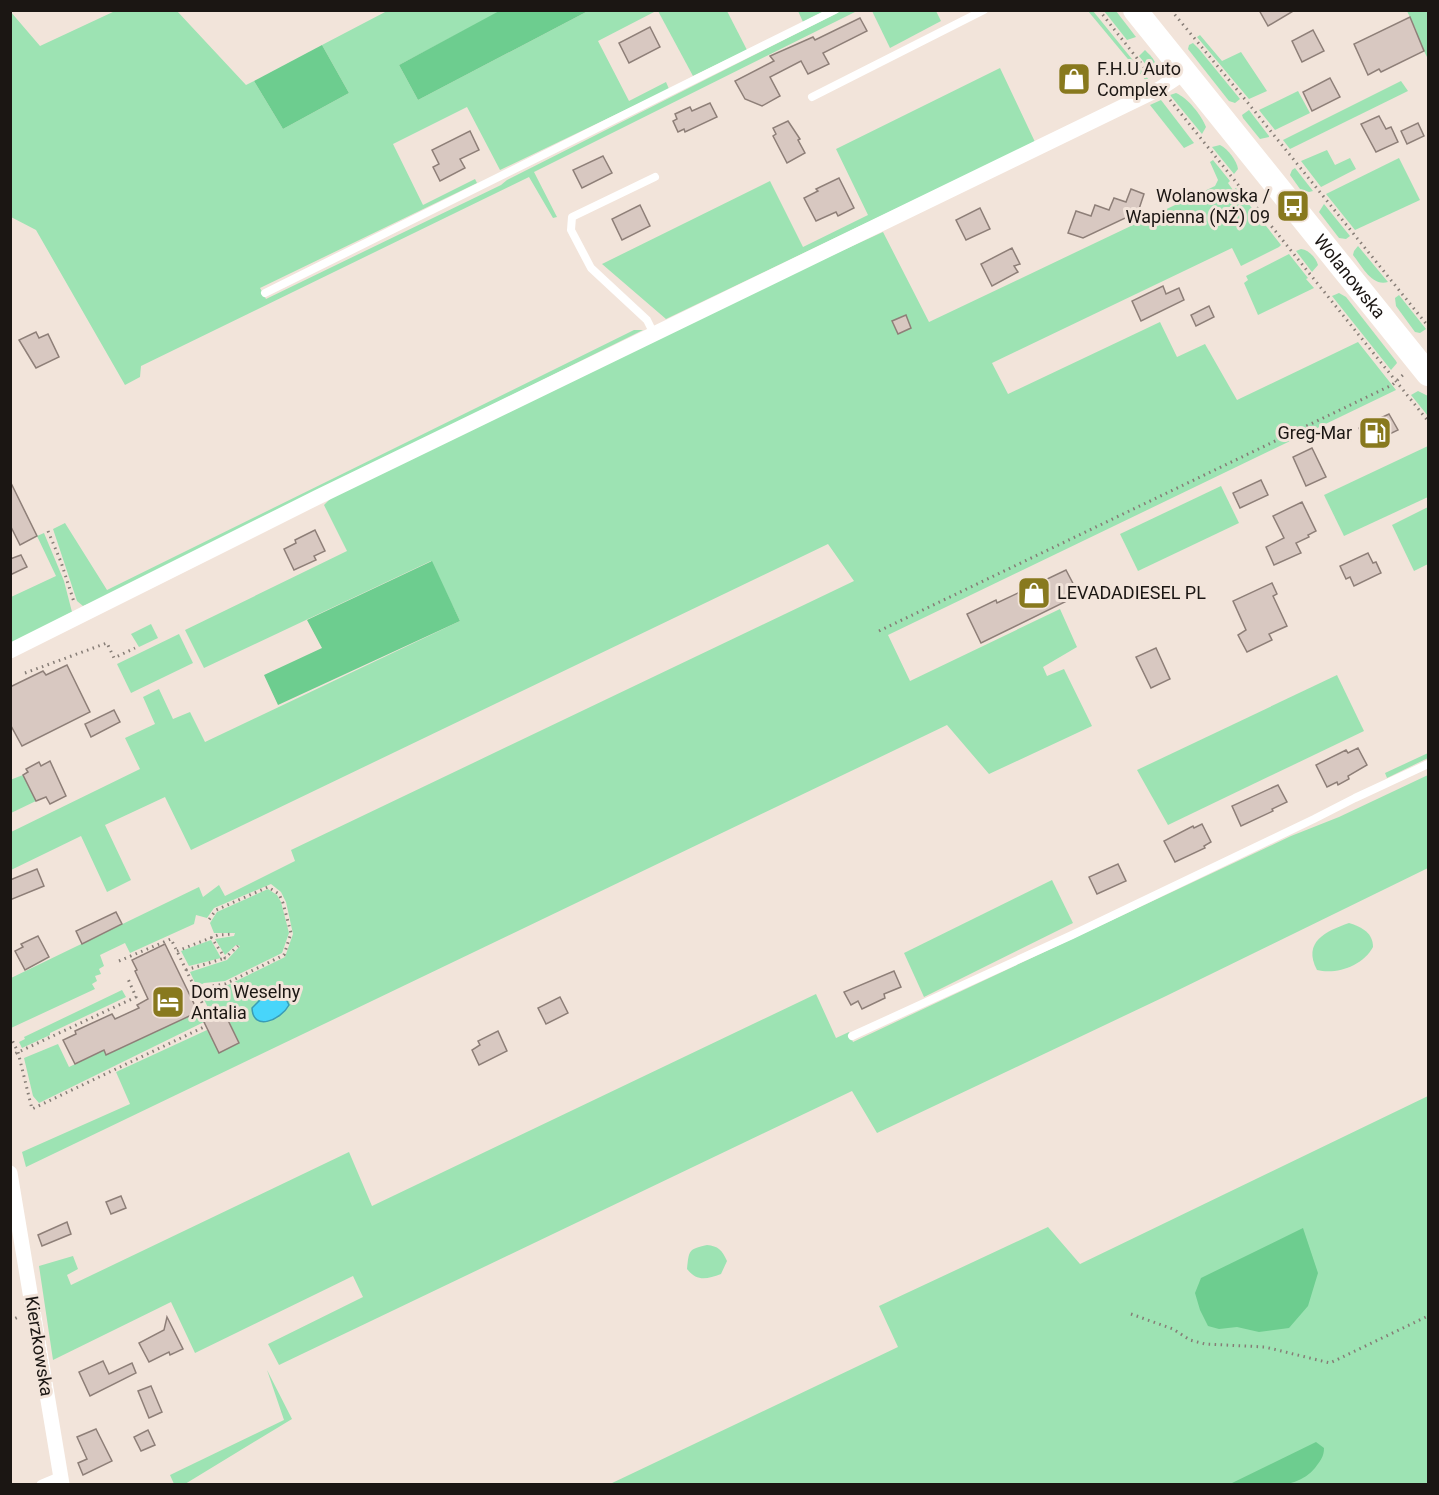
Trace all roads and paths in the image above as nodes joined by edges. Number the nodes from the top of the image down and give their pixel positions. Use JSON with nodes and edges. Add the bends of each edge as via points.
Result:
{"nodes":[{"id":1,"x":835,"y":10,"type":"edge"},
{"id":2,"x":984,"y":10,"type":"edge"},
{"id":3,"x":1099,"y":10,"type":"edge"},
{"id":4,"x":1135,"y":10,"type":"edge"},
{"id":5,"x":1171,"y":10,"type":"edge"},
{"id":6,"x":1185,"y":72,"type":"junction"},
{"id":7,"x":1161,"y":88,"type":"junction"},
{"id":8,"x":813,"y":97,"type":"dead end"},
{"id":9,"x":655,"y":177,"type":"dead end"},
{"id":10,"x":265,"y":293,"type":"dead end"},
{"id":11,"x":1428,"y":326,"type":"edge"},
{"id":12,"x":654,"y":334,"type":"junction"},
{"id":13,"x":1423,"y":368,"type":"edge"},
{"id":14,"x":1396,"y":381,"type":"junction"},
{"id":15,"x":1428,"y":421,"type":"edge"},
{"id":16,"x":48,"y":531,"type":"dead end"},
{"id":17,"x":81,"y":616,"type":"junction"},
{"id":18,"x":879,"y":631,"type":"dead end"},
{"id":19,"x":135,"y":648,"type":"dead end"},
{"id":20,"x":10,"y":651,"type":"edge"},
{"id":21,"x":25,"y":673,"type":"dead end"},
{"id":22,"x":1428,"y":764,"type":"edge"},
{"id":23,"x":208,"y":921,"type":"dead end"},
{"id":24,"x":234,"y":934,"type":"dead end"},
{"id":25,"x":211,"y":938,"type":"junction"},
{"id":26,"x":238,"y":946,"type":"dead end"},
{"id":27,"x":177,"y":951,"type":"junction"},
{"id":28,"x":225,"y":958,"type":"junction"},
{"id":29,"x":119,"y":961,"type":"dead end"},
{"id":30,"x":186,"y":970,"type":"junction"},
{"id":31,"x":128,"y":979,"type":"dead end"},
{"id":32,"x":195,"y":989,"type":"junction"},
{"id":33,"x":210,"y":1019,"type":"dead end"},
{"id":34,"x":206,"y":1026,"type":"dead end"},
{"id":35,"x":10,"y":1036,"type":"edge"},
{"id":36,"x":852,"y":1036,"type":"dead end"},
{"id":37,"x":18,"y":1052,"type":"junction"},
{"id":38,"x":10,"y":1056,"type":"edge"},
{"id":39,"x":10,"y":1173,"type":"edge"},
{"id":40,"x":1131,"y":1314,"type":"dead end"},
{"id":41,"x":1428,"y":1316,"type":"edge"},
{"id":42,"x":61,"y":1480,"type":"edge"},
{"id":43,"x":41,"y":1485,"type":"edge"}],
"edges":[{"from":1,"to":10,"type":"lane"},
{"from":2,"to":8,"type":"lane"},
{"from":3,"to":7,"type":"path"},
{"from":4,"to":6,"type":"main road","name":"Wolanowska"},
{"from":5,"to":11,"type":"path"},
{"from":6,"to":7,"type":"street"},
{"from":6,"to":13,"type":"main road","name":"Wolanowska"},
{"from":7,"to":12,"type":"street"},
{"from":7,"to":14,"type":"path"},
{"from":9,"to":12,"type":"lane","via":[[572,217],[571,230],[591,268],[646,320]]},
{"from":12,"to":17,"type":"street","via":[[318,496]]},
{"from":13,"to":14,"type":"path"},
{"from":14,"to":15,"type":"path"},
{"from":14,"to":18,"type":"path"},
{"from":16,"to":17,"type":"path"},
{"from":17,"to":20,"type":"street"},
{"from":19,"to":21,"type":"path","via":[[114,658],[107,643]]},
{"from":22,"to":36,"type":"lane"},
{"from":23,"to":32,"type":"path","via":[[216,910],[268,886],[284,903],[291,933],[284,955],[225,984]]},
{"from":24,"to":25,"type":"path"},
{"from":25,"to":27,"type":"path"},
{"from":25,"to":28,"type":"path"},
{"from":26,"to":28,"type":"path"},
{"from":27,"to":29,"type":"path","via":[[171,939]]},
{"from":27,"to":30,"type":"path"},
{"from":28,"to":30,"type":"path"},
{"from":30,"to":32,"type":"path"},
{"from":31,"to":37,"type":"path","via":[[136,997]]},
{"from":32,"to":33,"type":"path"},
{"from":34,"to":37,"type":"path","via":[[32,1109]]},
{"from":35,"to":37,"type":"path"},
{"from":37,"to":38,"type":"path"},
{"from":39,"to":42,"type":"street","name":"Kierzkowska"},
{"from":40,"to":41,"type":"path","via":[[1198,1342],[1265,1347],[1330,1363]]},
{"from":42,"to":43,"type":"lane"}]}
